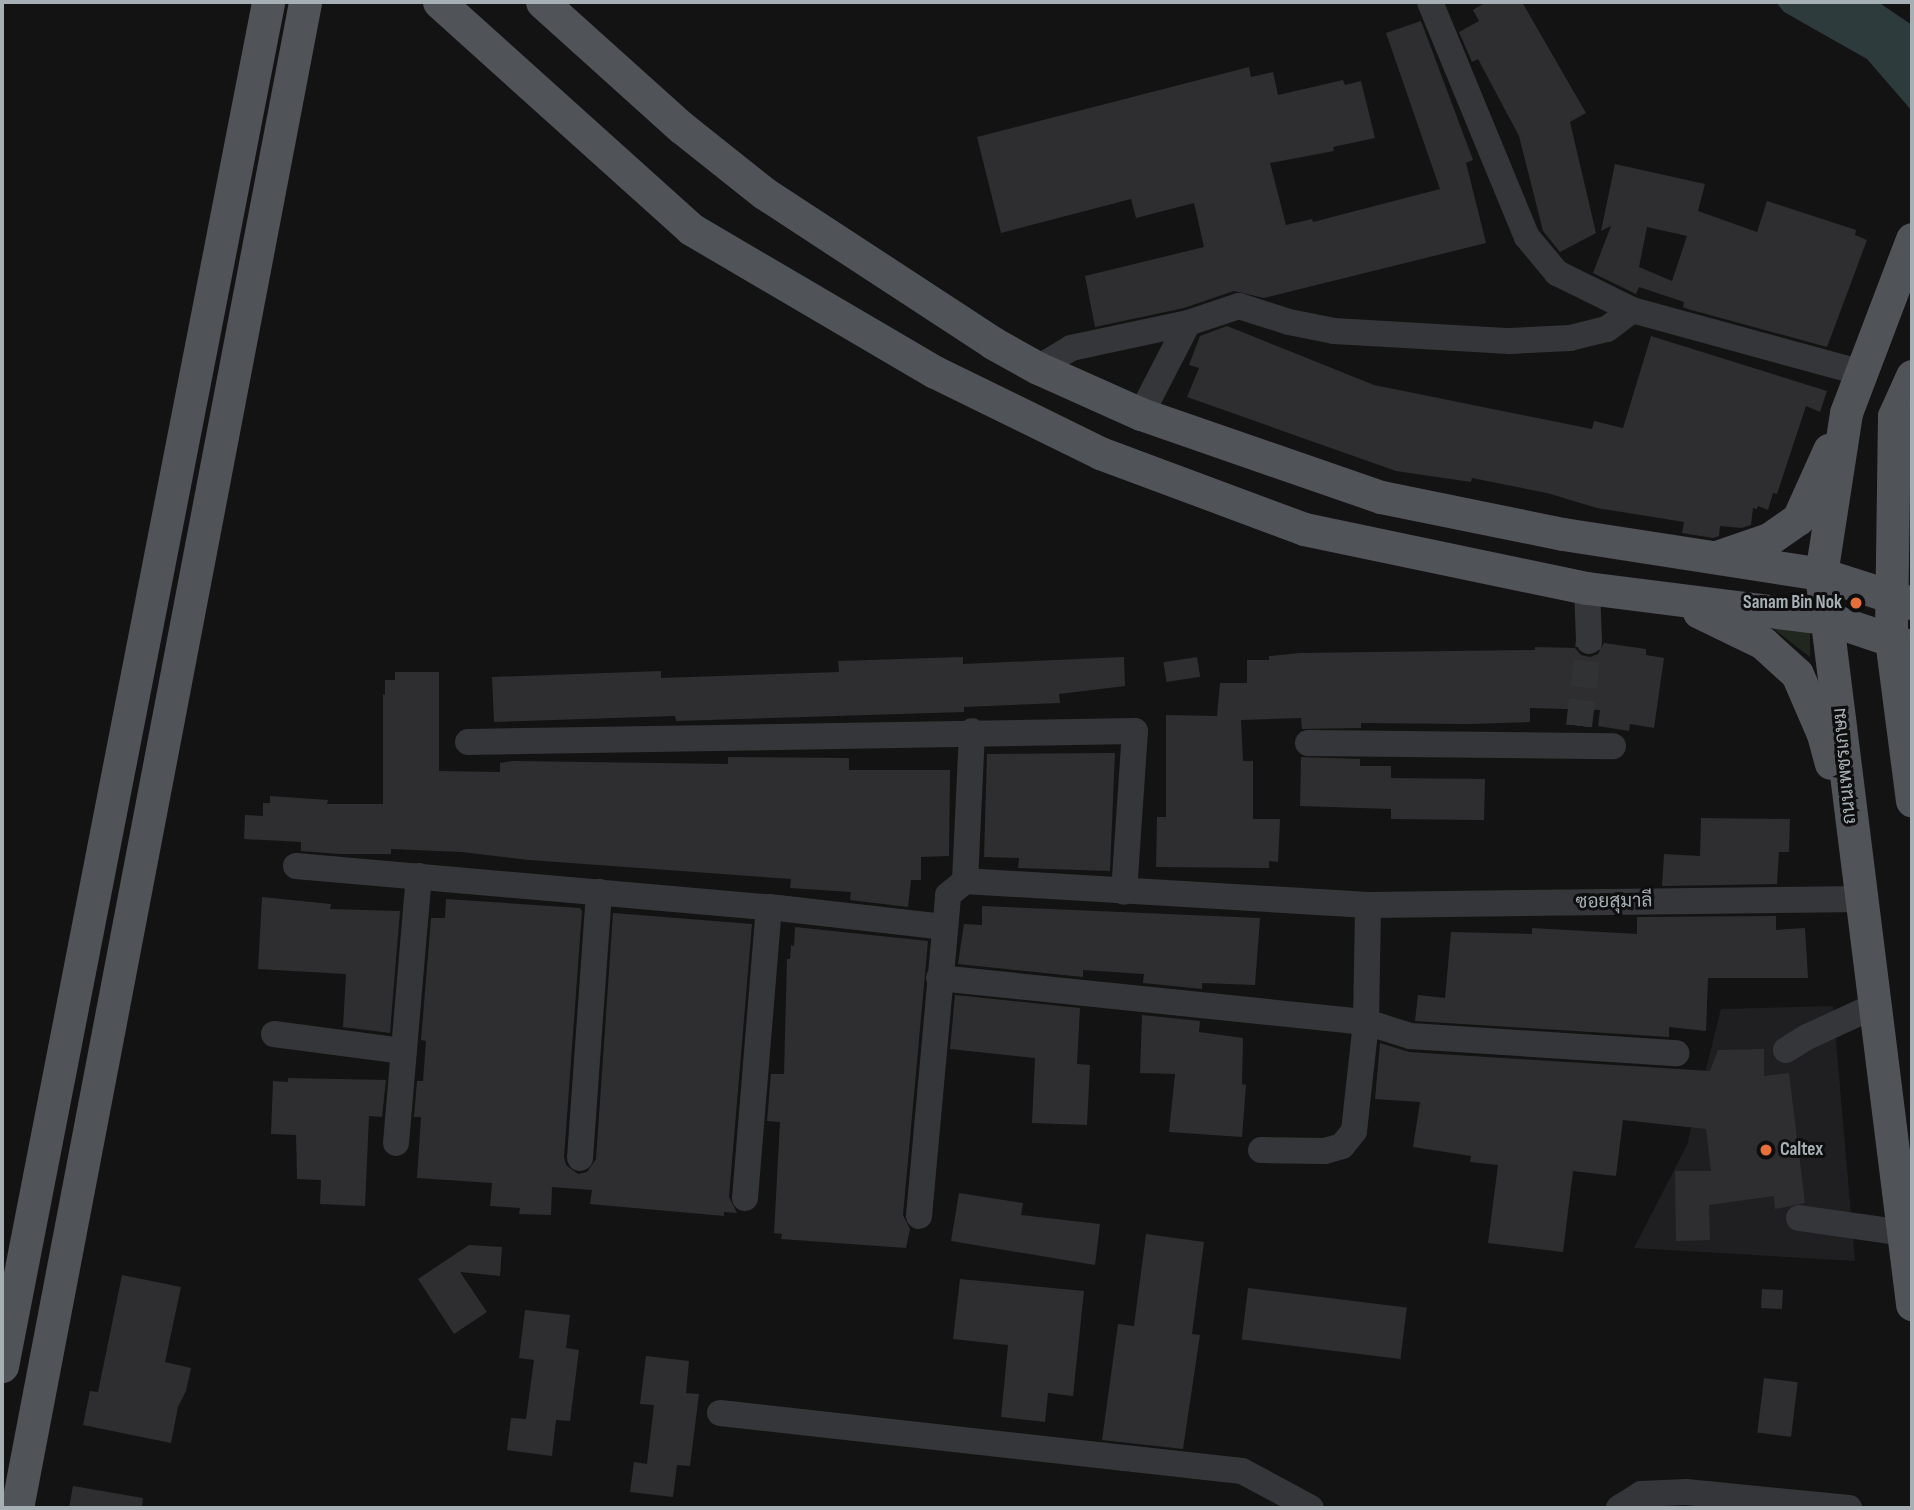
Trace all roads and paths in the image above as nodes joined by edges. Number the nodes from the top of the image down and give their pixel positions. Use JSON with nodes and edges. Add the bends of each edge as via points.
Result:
{"nodes":[{"id":1,"x":257,"y":2,"type":"edge"},
{"id":2,"x":268,"y":2,"type":"edge"},
{"id":3,"x":305,"y":2,"type":"edge"},
{"id":4,"x":329,"y":2,"type":"edge"},
{"id":5,"x":542,"y":2,"type":"edge"},
{"id":6,"x":1430,"y":2,"type":"edge"},
{"id":7,"x":440,"y":5,"type":"edge"},
{"id":8,"x":246,"y":113,"type":"junction"},
{"id":9,"x":281,"y":122,"type":"junction"},
{"id":10,"x":1912,"y":239,"type":"edge"},
{"id":11,"x":1632,"y":310,"type":"junction"},
{"id":12,"x":1188,"y":323,"type":"junction"},
{"id":13,"x":1038,"y":368,"type":"junction"},
{"id":14,"x":1863,"y":373,"type":"junction"},
{"id":15,"x":1912,"y":376,"type":"edge"},
{"id":16,"x":1846,"y":413,"type":"junction"},
{"id":17,"x":1141,"y":414,"type":"junction"},
{"id":18,"x":1903,"y":418,"type":"edge"},
{"id":19,"x":1912,"y":511,"type":"edge"},
{"id":20,"x":1713,"y":558,"type":"junction"},
{"id":21,"x":1821,"y":574,"type":"junction"},
{"id":22,"x":1587,"y":588,"type":"junction"},
{"id":23,"x":1902,"y":599,"type":"edge"},
{"id":24,"x":1679,"y":602,"type":"junction"},
{"id":25,"x":1826,"y":618,"type":"junction"},
{"id":26,"x":1590,"y":641,"type":"tunnel mouth"},
{"id":27,"x":1902,"y":643,"type":"edge"},
{"id":28,"x":1579,"y":726,"type":"dead end"},
{"id":29,"x":972,"y":731,"type":"junction"},
{"id":30,"x":468,"y":742,"type":"dead end"},
{"id":31,"x":1308,"y":743,"type":"dead end"},
{"id":32,"x":1547,"y":745,"type":"junction"},
{"id":33,"x":1613,"y":746,"type":"dead end"},
{"id":34,"x":1912,"y":801,"type":"edge"},
{"id":35,"x":1850,"y":829,"type":"junction"},
{"id":36,"x":296,"y":866,"type":"dead end"},
{"id":37,"x":419,"y":877,"type":"junction"},
{"id":38,"x":965,"y":881,"type":"junction"},
{"id":39,"x":599,"y":892,"type":"junction"},
{"id":40,"x":1124,"y":892,"type":"junction"},
{"id":41,"x":1861,"y":899,"type":"junction"},
{"id":42,"x":1367,"y":905,"type":"junction"},
{"id":43,"x":769,"y":907,"type":"junction"},
{"id":44,"x":944,"y":927,"type":"junction"},
{"id":45,"x":939,"y":978,"type":"junction"},
{"id":46,"x":1874,"y":1006,"type":"junction"},
{"id":47,"x":1366,"y":1022,"type":"junction"},
{"id":48,"x":274,"y":1034,"type":"dead end"},
{"id":49,"x":404,"y":1051,"type":"junction"},
{"id":50,"x":1786,"y":1051,"type":"dead end"},
{"id":51,"x":1676,"y":1053,"type":"dead end"},
{"id":52,"x":396,"y":1143,"type":"dead end"},
{"id":53,"x":1261,"y":1150,"type":"dead end"},
{"id":54,"x":580,"y":1158,"type":"dead end"},
{"id":55,"x":746,"y":1198,"type":"dead end"},
{"id":56,"x":919,"y":1216,"type":"dead end"},
{"id":57,"x":1799,"y":1218,"type":"dead end"},
{"id":58,"x":1903,"y":1233,"type":"junction"},
{"id":59,"x":1912,"y":1304,"type":"edge"},
{"id":60,"x":2,"y":1366,"type":"edge"},
{"id":61,"x":720,"y":1413,"type":"dead end"},
{"id":62,"x":17,"y":1508,"type":"edge"},
{"id":63,"x":1311,"y":1508,"type":"edge"},
{"id":64,"x":1619,"y":1508,"type":"edge"},
{"id":65,"x":1849,"y":1508,"type":"edge"}],
"edges":[{"from":1,"to":8,"type":"main road"},
{"from":2,"to":8,"type":"main road"},
{"from":3,"to":9,"type":"main road"},
{"from":4,"to":9,"type":"main road","via":[[314,25]]},
{"from":5,"to":13,"type":"main road","via":[[681,127],[764,193],[992,343]]},
{"from":6,"to":11,"type":"street","via":[[1527,237],[1557,272]]},
{"from":7,"to":22,"type":"main road","via":[[691,229],[935,372],[1100,453],[1304,529]]},
{"from":8,"to":60,"type":"main road"},
{"from":9,"to":62,"type":"main road"},
{"from":10,"to":14,"type":"main road","name":"ถนนเพชรเกษม"},
{"from":11,"to":12,"type":"street","via":[[1606,329],[1570,338],[1510,341],[1334,331],[1239,306]]},
{"from":11,"to":14,"type":"street"},
{"from":12,"to":13,"type":"street","via":[[1071,348]]},
{"from":12,"to":17,"type":"street"},
{"from":13,"to":17,"type":"main road"},
{"from":14,"to":16,"type":"main road","name":"ถนนเพชรเกษม"},
{"from":15,"to":18,"type":"main road"},
{"from":16,"to":20,"type":"main road","via":[[1798,519],[1769,539]]},
{"from":16,"to":21,"type":"main road","name":"ถนนเพชรเกษม"},
{"from":17,"to":20,"type":"main road","via":[[1381,497],[1563,534]]},
{"from":18,"to":19,"type":"main road"},
{"from":18,"to":23,"type":"main road"},
{"from":20,"to":21,"type":"main road"},
{"from":21,"to":23,"type":"main road"},
{"from":21,"to":25,"type":"main road","name":"ถนนเพชรเกษม"},
{"from":22,"to":24,"type":"main road"},
{"from":22,"to":26,"type":"street"},
{"from":23,"to":27,"type":"main road"},
{"from":24,"to":25,"type":"main road"},
{"from":24,"to":35,"type":"main road","via":[[1763,643],[1797,674],[1823,734]]},
{"from":25,"to":27,"type":"main road"},
{"from":25,"to":35,"type":"main road","name":"ถนนเพชรเกษม","via":[[1839,700]]},
{"from":27,"to":34,"type":"main road"},
{"from":28,"to":32,"type":"street"},
{"from":29,"to":30,"type":"street"},
{"from":29,"to":38,"type":"street"},
{"from":29,"to":40,"type":"street","via":[[1135,731]]},
{"from":31,"to":32,"type":"street"},
{"from":32,"to":33,"type":"street"},
{"from":35,"to":41,"type":"main road","name":"ถนนเพชรเกษม"},
{"from":36,"to":37,"type":"street"},
{"from":37,"to":39,"type":"street"},
{"from":37,"to":49,"type":"street"},
{"from":38,"to":40,"type":"street","name":"ซอยสุมาลี"},
{"from":38,"to":44,"type":"street","via":[[948,895]]},
{"from":39,"to":43,"type":"street"},
{"from":39,"to":54,"type":"street"},
{"from":40,"to":42,"type":"street","name":"ซอยสุมาลี"},
{"from":41,"to":42,"type":"street","name":"ซอยสุมาลี"},
{"from":41,"to":46,"type":"main road","name":"ถนนเพชรเกษม"},
{"from":42,"to":47,"type":"street"},
{"from":43,"to":44,"type":"street"},
{"from":43,"to":55,"type":"street"},
{"from":44,"to":45,"type":"street"},
{"from":45,"to":47,"type":"street"},
{"from":45,"to":56,"type":"street"},
{"from":46,"to":50,"type":"street"},
{"from":46,"to":58,"type":"main road","name":"ถนนเพชรเกษม"},
{"from":47,"to":51,"type":"street","via":[[1410,1037]]},
{"from":47,"to":53,"type":"street","via":[[1354,1130],[1342,1146],[1325,1151]]},
{"from":48,"to":49,"type":"street"},
{"from":49,"to":52,"type":"street"},
{"from":57,"to":58,"type":"street"},
{"from":58,"to":59,"type":"main road","name":"ถนนเพชรเกษม"},
{"from":61,"to":63,"type":"street","via":[[1242,1471]]},
{"from":64,"to":65,"type":"street","via":[[1641,1494],[1686,1493]]}]}
